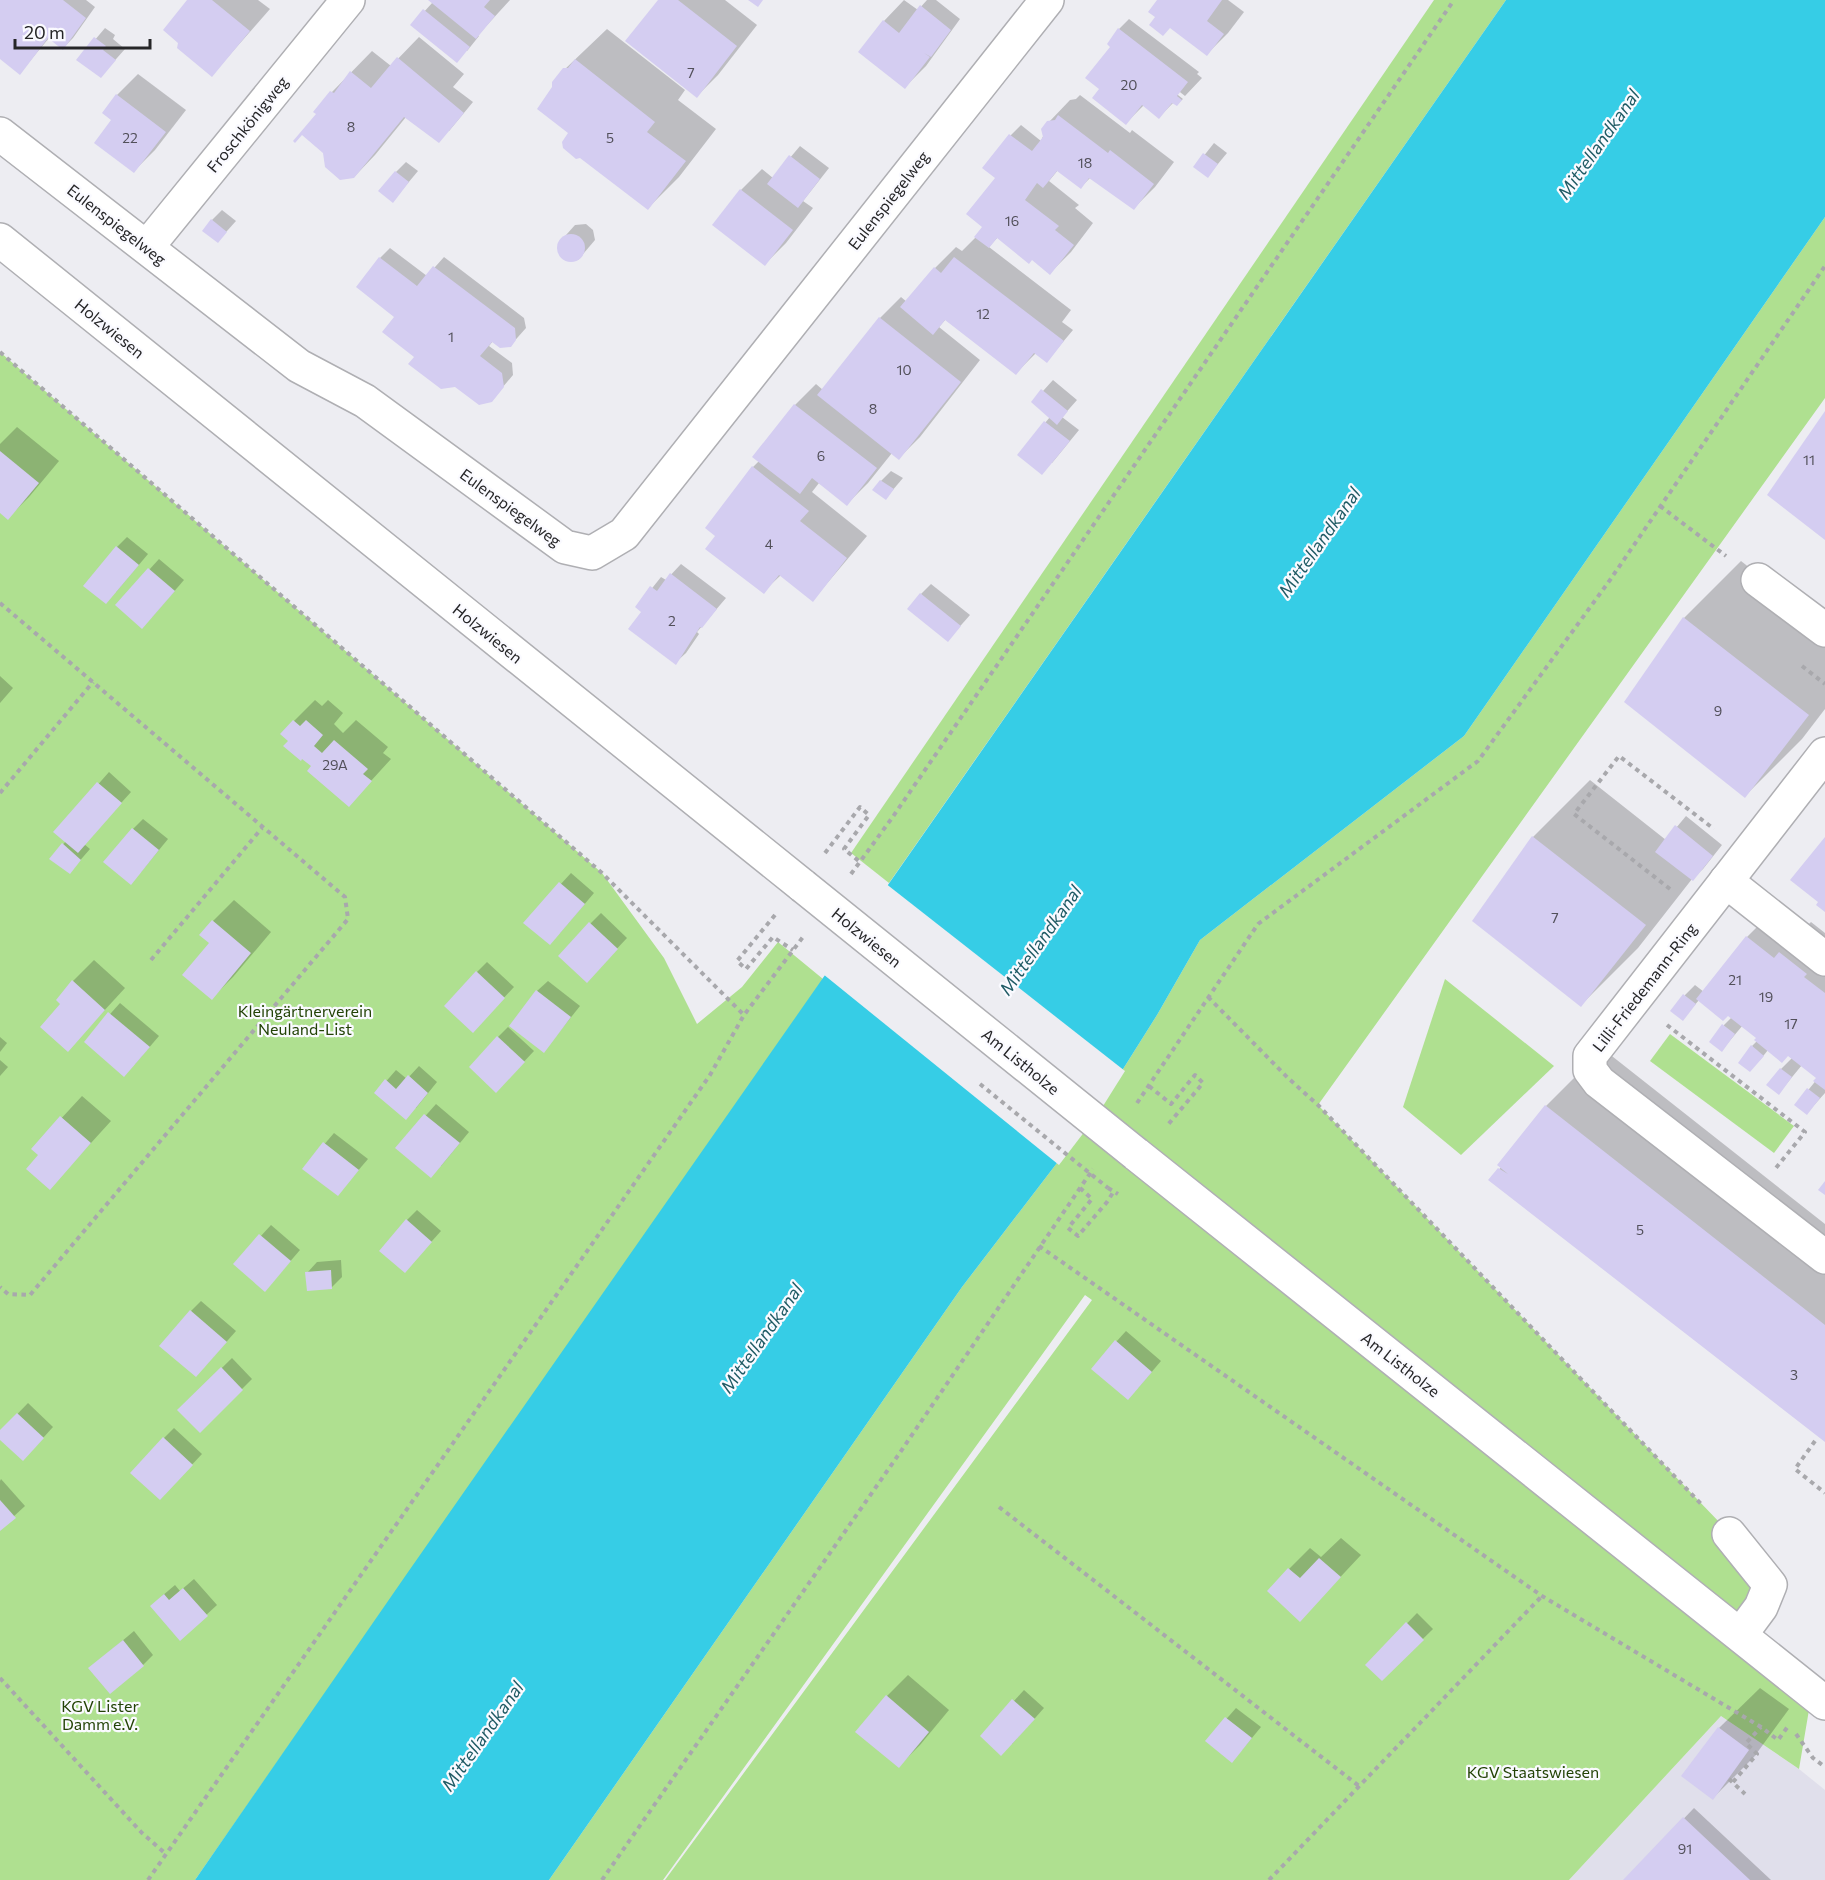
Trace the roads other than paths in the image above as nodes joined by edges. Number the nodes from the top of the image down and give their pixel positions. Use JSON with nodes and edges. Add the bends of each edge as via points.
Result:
{"nodes":[{"id":1,"x":348,"y":0,"type":"edge"},
{"id":2,"x":1047,"y":0,"type":"edge"},
{"id":3,"x":0,"y":134,"type":"edge"},
{"id":4,"x":0,"y":240,"type":"edge"},
{"id":5,"x":147,"y":247,"type":"junction"},
{"id":6,"x":1758,"y":580,"type":"dead end"},
{"id":7,"x":1825,"y":630,"type":"edge"},
{"id":8,"x":1825,"y":754,"type":"edge"},
{"id":9,"x":1726,"y":881,"type":"junction"},
{"id":10,"x":1825,"y":959,"type":"edge"},
{"id":11,"x":978,"y":1025,"type":"joint"},
{"id":12,"x":1825,"y":1257,"type":"edge"},
{"id":13,"x":1729,"y":1534,"type":"road end"},
{"id":14,"x":1741,"y":1634,"type":"junction"},
{"id":15,"x":1821,"y":1689,"type":"edge"}],
"edges":[{"from":1,"to":5,"type":"street","name":"Froschkönigweg"},
{"from":2,"to":5,"type":"street","name":"Eulenspiegelweg","via":[[624,534],[592,553],[565,547],[365,401],[299,366]]},
{"from":3,"to":5,"type":"street","name":"Eulenspiegelweg"},
{"from":4,"to":11,"type":"street","name":"Holzwiesen","bridge":true},
{"from":6,"to":7,"type":"street"},
{"from":8,"to":9,"type":"street","name":"Lilli-Friedemann-Ring"},
{"from":9,"to":10,"type":"street"},
{"from":9,"to":12,"type":"street","name":"Lilli-Friedemann-Ring","via":[[1590,1056],[1590,1070],[1599,1082]]},
{"from":11,"to":14,"type":"street","name":"Am Listholze","bridge":true},
{"from":13,"to":14,"type":"street","via":[[1770,1585],[1761,1607]]},
{"from":14,"to":15,"type":"street","name":"Am Listholze"}]}
